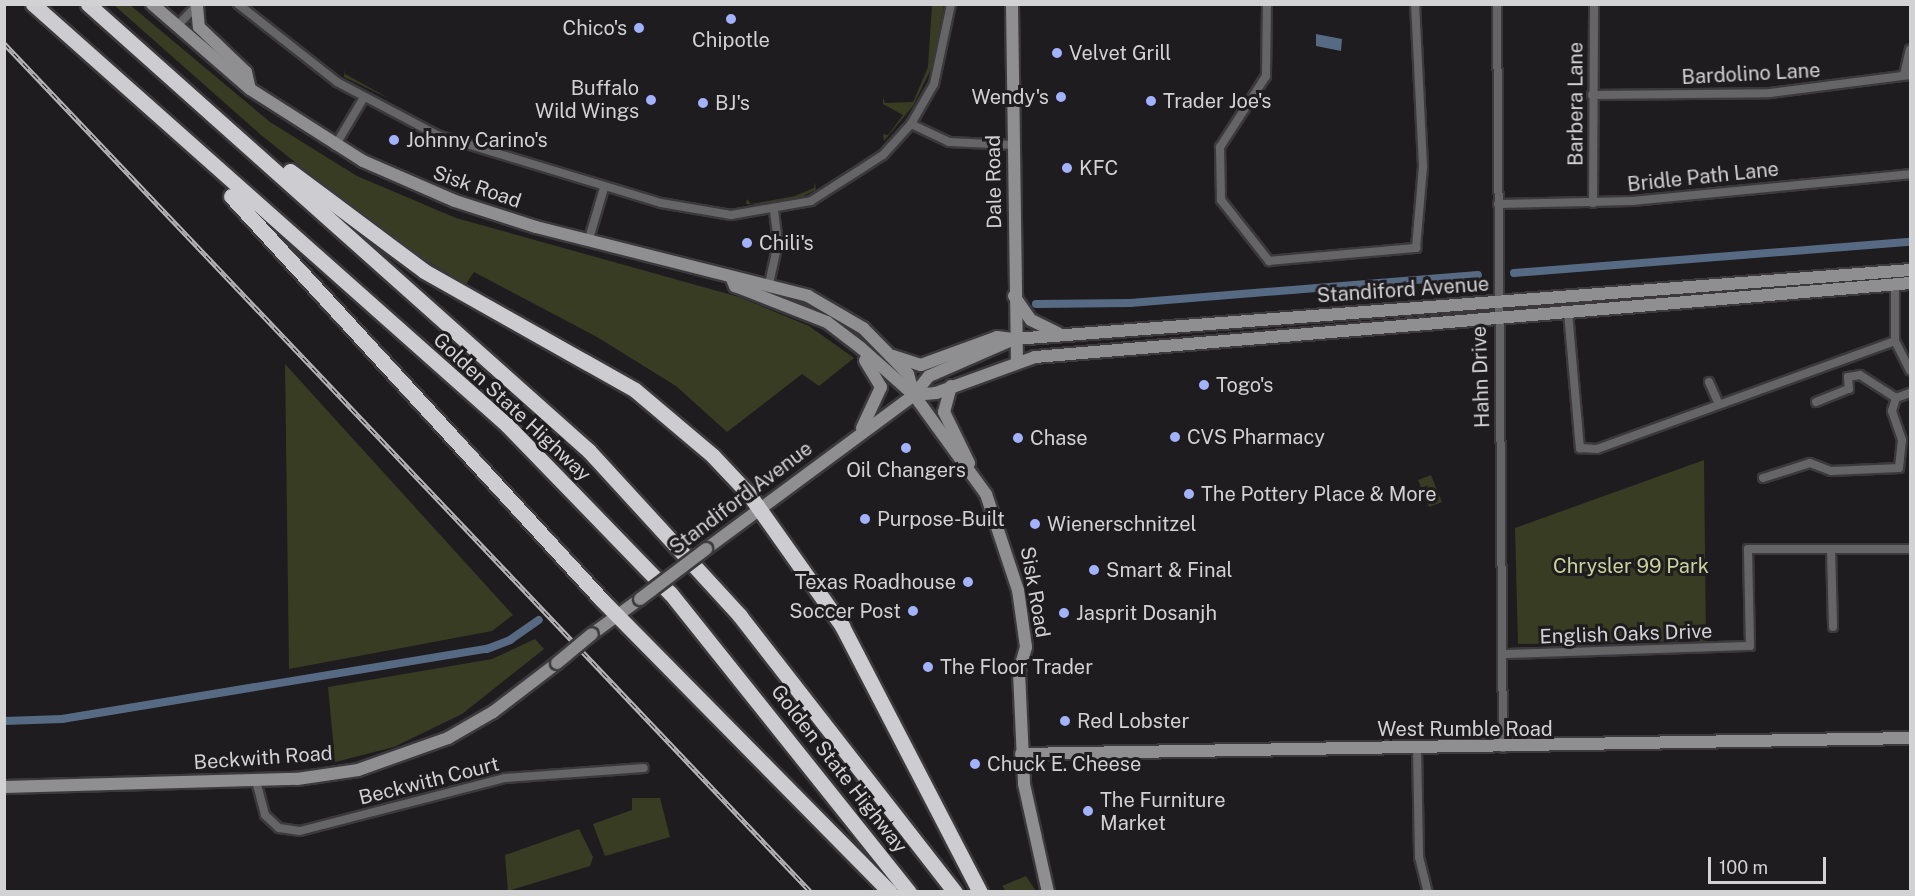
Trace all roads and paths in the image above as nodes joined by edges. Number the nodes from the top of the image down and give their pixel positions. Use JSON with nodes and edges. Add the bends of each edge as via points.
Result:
{"nodes":[{"id":1,"x":33,"y":4,"type":"edge"},
{"id":2,"x":88,"y":4,"type":"edge"},
{"id":3,"x":152,"y":4,"type":"edge"},
{"id":4,"x":238,"y":4,"type":"edge"},
{"id":5,"x":951,"y":4,"type":"edge"},
{"id":6,"x":1012,"y":4,"type":"edge"},
{"id":7,"x":1267,"y":4,"type":"edge"},
{"id":8,"x":1415,"y":4,"type":"edge"},
{"id":9,"x":1497,"y":4,"type":"edge"},
{"id":10,"x":1594,"y":4,"type":"edge"},
{"id":11,"x":198,"y":5,"type":"edge"},
{"id":12,"x":177,"y":26,"type":"junction"},
{"id":13,"x":124,"y":39,"type":"junction"},
{"id":14,"x":69,"y":40,"type":"junction"},
{"id":15,"x":1911,"y":50,"type":"edge"},
{"id":16,"x":1907,"y":75,"type":"edge"},
{"id":17,"x":250,"y":89,"type":"junction"},
{"id":18,"x":1592,"y":94,"type":"junction"},
{"id":19,"x":363,"y":99,"type":"junction"},
{"id":20,"x":910,"y":124,"type":"junction"},
{"id":21,"x":1013,"y":145,"type":"junction"},
{"id":22,"x":335,"y":146,"type":"junction"},
{"id":23,"x":1911,"y":174,"type":"edge"},
{"id":24,"x":604,"y":188,"type":"junction"},
{"id":25,"x":1593,"y":203,"type":"junction"},
{"id":26,"x":1498,"y":204,"type":"junction"},
{"id":27,"x":774,"y":211,"type":"junction"},
{"id":28,"x":588,"y":242,"type":"junction"},
{"id":29,"x":1911,"y":270,"type":"edge"},
{"id":30,"x":732,"y":279,"type":"junction"},
{"id":31,"x":1911,"y":283,"type":"edge"},
{"id":32,"x":769,"y":284,"type":"junction"},
{"id":33,"x":1895,"y":284,"type":"junction"},
{"id":34,"x":1014,"y":296,"type":"junction"},
{"id":35,"x":1496,"y":302,"type":"junction"},
{"id":36,"x":789,"y":304,"type":"junction"},
{"id":37,"x":1568,"y":312,"type":"junction"},
{"id":38,"x":1495,"y":316,"type":"junction"},
{"id":39,"x":1062,"y":334,"type":"junction"},
{"id":40,"x":1014,"y":339,"type":"junction"},
{"id":41,"x":1895,"y":340,"type":"junction"},
{"id":42,"x":888,"y":353,"type":"junction"},
{"id":43,"x":1017,"y":360,"type":"junction"},
{"id":44,"x":1911,"y":370,"type":"edge"},
{"id":45,"x":1709,"y":382,"type":"dead end"},
{"id":46,"x":951,"y":386,"type":"junction"},
{"id":47,"x":1911,"y":393,"type":"edge"},
{"id":48,"x":914,"y":395,"type":"junction"},
{"id":49,"x":1896,"y":398,"type":"junction"},
{"id":50,"x":1816,"y":402,"type":"dead end"},
{"id":51,"x":1719,"y":404,"type":"junction"},
{"id":52,"x":860,"y":432,"type":"junction"},
{"id":53,"x":970,"y":467,"type":"junction"},
{"id":54,"x":1763,"y":478,"type":"dead end"},
{"id":55,"x":759,"y":509,"type":"junction"},
{"id":56,"x":1832,"y":549,"type":"junction"},
{"id":57,"x":1911,"y":549,"type":"edge"},
{"id":58,"x":617,"y":616,"type":"junction"},
{"id":59,"x":1833,"y":627,"type":"dead end"},
{"id":60,"x":592,"y":634,"type":"joint"},
{"id":61,"x":1504,"y":654,"type":"junction"},
{"id":62,"x":1911,"y":738,"type":"edge"},
{"id":63,"x":1417,"y":748,"type":"junction"},
{"id":64,"x":1503,"y":748,"type":"junction"},
{"id":65,"x":1021,"y":754,"type":"junction"},
{"id":66,"x":644,"y":768,"type":"dead end"},
{"id":67,"x":256,"y":781,"type":"junction"},
{"id":68,"x":4,"y":787,"type":"edge"},
{"id":69,"x":890,"y":891,"type":"edge"},
{"id":70,"x":909,"y":891,"type":"edge"},
{"id":71,"x":955,"y":891,"type":"edge"},
{"id":72,"x":980,"y":891,"type":"edge"},
{"id":73,"x":1048,"y":891,"type":"edge"},
{"id":74,"x":1428,"y":891,"type":"edge"}],
"edges":[{"from":1,"to":14,"type":"highway","name":"Golden State Highway"},
{"from":2,"to":13,"type":"highway","name":"Golden State Highway"},
{"from":3,"to":12,"type":"main road","name":"Sisk Road"},
{"from":4,"to":19,"type":"street","via":[[297,54]]},
{"from":5,"to":20,"type":"street","via":[[940,68]]},
{"from":6,"to":21,"type":"main road","name":"Dale Road"},
{"from":7,"to":8,"type":"street","via":[[1266,76],[1220,147],[1221,200],[1269,261],[1416,248],[1423,166]]},
{"from":9,"to":26,"type":"street","name":"Hahn Drive"},
{"from":10,"to":18,"type":"street","name":"Barbera Lane"},
{"from":11,"to":12,"type":"street"},
{"from":11,"to":17,"type":"main road","via":[[200,28],[241,66]]},
{"from":12,"to":17,"type":"main road","name":"Sisk Road"},
{"from":13,"to":55,"type":"highway","via":[[393,250],[611,374],[660,407]]},
{"from":13,"to":71,"type":"highway","name":"Golden State Highway","via":[[588,451],[740,616]]},
{"from":14,"to":58,"type":"highway","via":[[124,100],[291,256]]},
{"from":14,"to":70,"type":"highway","name":"Golden State Highway","via":[[548,467],[671,594]]},
{"from":15,"to":16,"type":"street"},
{"from":16,"to":18,"type":"street","name":"Bardolino Lane","via":[[1770,93]]},
{"from":17,"to":22,"type":"main road","name":"Sisk Road"},
{"from":18,"to":25,"type":"street","name":"Barbera Lane"},
{"from":19,"to":22,"type":"street"},
{"from":19,"to":24,"type":"street","via":[[477,151]]},
{"from":20,"to":21,"type":"street","via":[[958,144]]},
{"from":20,"to":27,"type":"street","via":[[879,160],[850,180],[811,201]]},
{"from":21,"to":34,"type":"main road","name":"Dale Road"},
{"from":22,"to":28,"type":"main road","name":"Sisk Road","via":[[454,201]]},
{"from":23,"to":25,"type":"street","name":"Bridle Path Lane"},
{"from":24,"to":27,"type":"street","via":[[712,214]]},
{"from":24,"to":28,"type":"street"},
{"from":25,"to":26,"type":"street","name":"Bridle Path Lane"},
{"from":26,"to":35,"type":"street","name":"Hahn Drive"},
{"from":27,"to":32,"type":"street","via":[[777,251]]},
{"from":28,"to":30,"type":"main road","name":"Sisk Road"},
{"from":29,"to":35,"type":"main road","name":"Standiford Avenue"},
{"from":30,"to":32,"type":"main road","name":"Sisk Road"},
{"from":30,"to":36,"type":"main road","name":"Sisk Road","via":[[735,286]]},
{"from":31,"to":33,"type":"main road","name":"Standiford Avenue"},
{"from":32,"to":42,"type":"main road","name":"Sisk Road","via":[[827,304],[863,328]]},
{"from":33,"to":37,"type":"main road","name":"Standiford Avenue"},
{"from":33,"to":41,"type":"street"},
{"from":34,"to":39,"type":"main road","via":[[1031,320]]},
{"from":34,"to":40,"type":"main road","name":"Dale Road"},
{"from":35,"to":38,"type":"street","name":"Hahn Drive"},
{"from":35,"to":39,"type":"main road","name":"Standiford Avenue"},
{"from":36,"to":48,"type":"main road","name":"Sisk Road","via":[[836,329]]},
{"from":36,"to":52,"type":"main road","via":[[844,343],[879,377],[880,398]]},
{"from":37,"to":38,"type":"main road","name":"Standiford Avenue"},
{"from":37,"to":51,"type":"street","via":[[1580,448],[1597,448]]},
{"from":38,"to":43,"type":"main road","name":"Standiford Avenue"},
{"from":38,"to":61,"type":"street","name":"Hahn Drive"},
{"from":39,"to":40,"type":"main road","name":"Standiford Avenue"},
{"from":40,"to":42,"type":"main road","via":[[997,337],[921,365]]},
{"from":40,"to":43,"type":"main road","name":"Dale Road"},
{"from":40,"to":48,"type":"main road","name":"Standiford Avenue","via":[[929,376]]},
{"from":41,"to":44,"type":"street"},
{"from":41,"to":51,"type":"street"},
{"from":42,"to":48,"type":"main road","name":"Sisk Road","via":[[908,374]]},
{"from":43,"to":46,"type":"main road","name":"Standiford Avenue"},
{"from":45,"to":51,"type":"street"},
{"from":46,"to":48,"type":"main road","name":"Standiford Avenue"},
{"from":46,"to":53,"type":"main road","via":[[944,412],[967,450]]},
{"from":47,"to":49,"type":"street"},
{"from":48,"to":52,"type":"main road","name":"Standiford Avenue"},
{"from":48,"to":53,"type":"main road","name":"Sisk Road"},
{"from":49,"to":50,"type":"street","via":[[1860,375],[1848,377],[1849,389]]},
{"from":49,"to":54,"type":"street","via":[[1892,411],[1902,440],[1899,468],[1831,471],[1810,463]]},
{"from":52,"to":55,"type":"main road","name":"Standiford Avenue"},
{"from":53,"to":65,"type":"main road","name":"Sisk Road","via":[[1000,524],[1018,590],[1026,647],[1018,672]]},
{"from":55,"to":58,"type":"main road","name":"Standiford Avenue","bridge":true},
{"from":55,"to":72,"type":"highway","via":[[842,626]]},
{"from":56,"to":57,"type":"street"},
{"from":56,"to":59,"type":"street"},
{"from":56,"to":61,"type":"street","name":"English Oaks Drive","via":[[1748,549],[1750,646]]},
{"from":58,"to":60,"type":"main road","name":"Standiford Avenue"},
{"from":58,"to":69,"type":"highway"},
{"from":60,"to":67,"type":"main road","name":"Beckwith Road","bridge":true,"via":[[493,712],[426,748],[335,774]]},
{"from":61,"to":64,"type":"street","name":"Hahn Drive"},
{"from":62,"to":64,"type":"main road","name":"West Rumble Road"},
{"from":63,"to":64,"type":"main road","name":"West Rumble Road"},
{"from":63,"to":65,"type":"main road","name":"West Rumble Road"},
{"from":63,"to":74,"type":"street","via":[[1419,857]]},
{"from":65,"to":73,"type":"main road","name":"Sisk Road","via":[[1031,831]]},
{"from":66,"to":67,"type":"street","name":"Beckwith Court","via":[[505,778],[300,831],[279,828],[265,815]]},
{"from":67,"to":68,"type":"main road","name":"Beckwith Road"}]}
